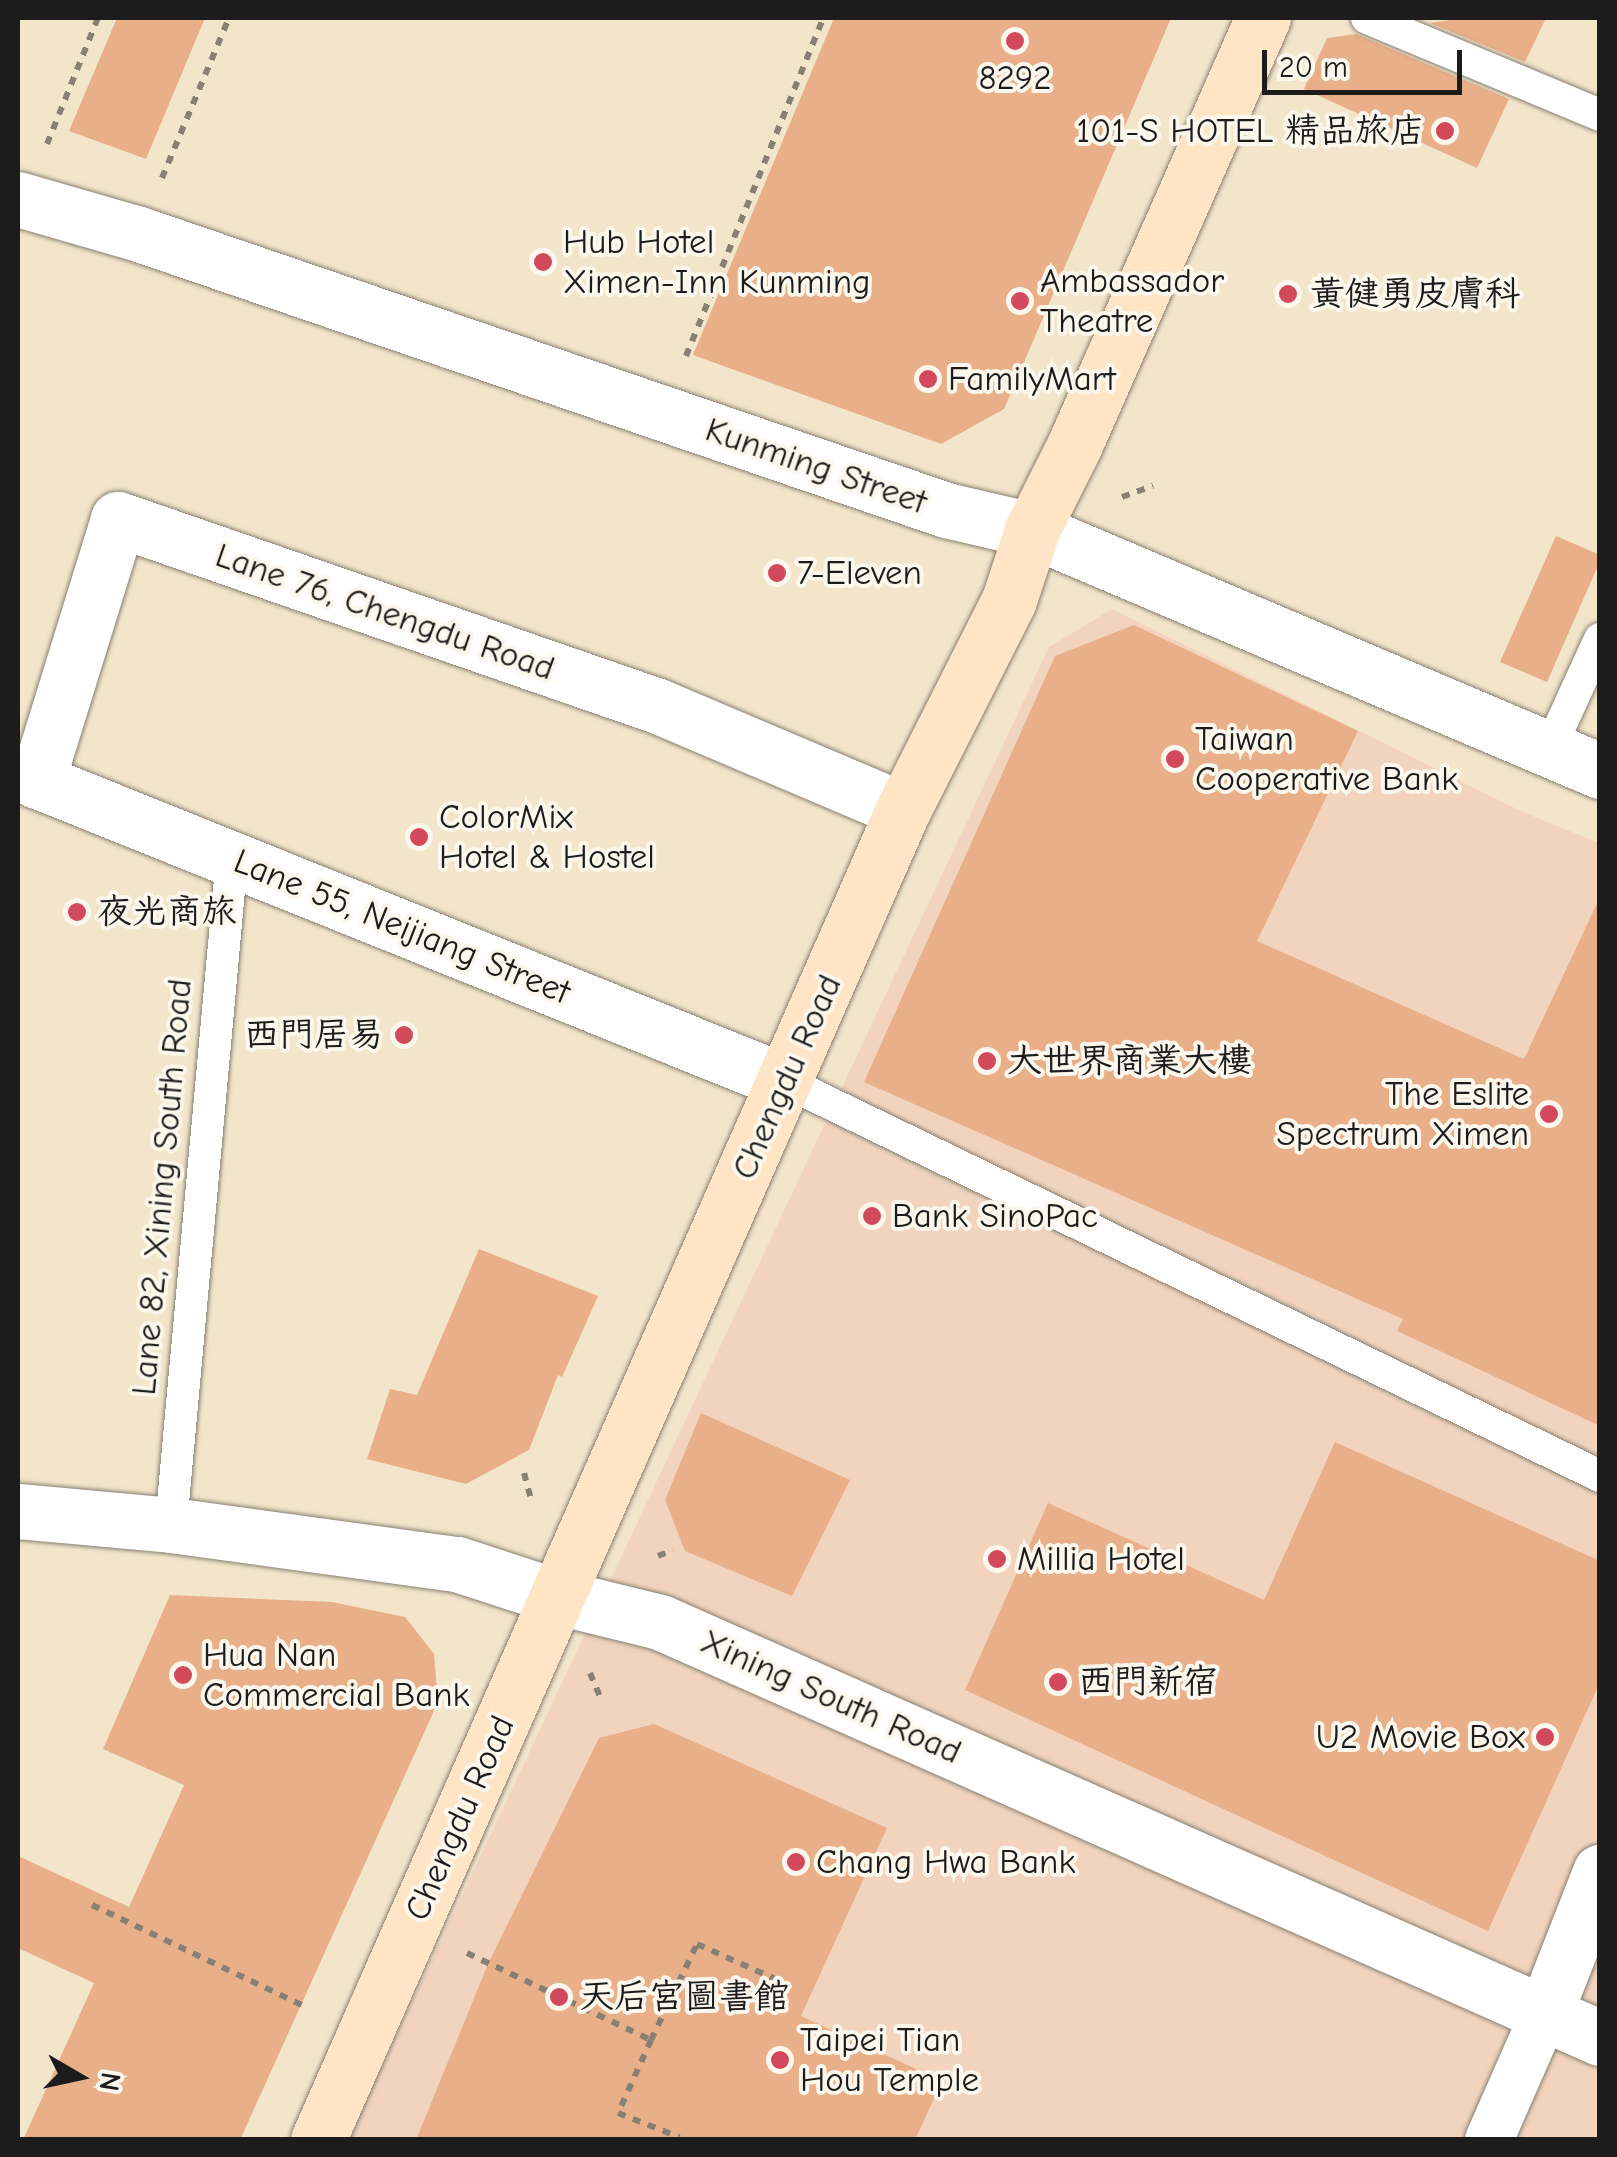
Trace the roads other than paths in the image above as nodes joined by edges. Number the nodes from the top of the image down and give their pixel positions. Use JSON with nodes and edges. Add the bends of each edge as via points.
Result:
{"nodes":[{"id":1,"x":1262,"y":18,"type":"edge"},
{"id":2,"x":1367,"y":18,"type":"edge"},
{"id":3,"x":1600,"y":115,"type":"edge"},
{"id":4,"x":21,"y":200,"type":"edge"},
{"id":5,"x":1032,"y":530,"type":"junction"},
{"id":6,"x":1600,"y":639,"type":"edge"},
{"id":7,"x":1550,"y":748,"type":"junction"},
{"id":8,"x":1600,"y":771,"type":"edge"},
{"id":9,"x":27,"y":777,"type":"edge"},
{"id":10,"x":903,"y":810,"type":"junction"},
{"id":11,"x":232,"y":858,"type":"junction"},
{"id":12,"x":786,"y":1082,"type":"junction"},
{"id":13,"x":1600,"y":1476,"type":"edge"},
{"id":14,"x":18,"y":1511,"type":"edge"},
{"id":15,"x":171,"y":1525,"type":"junction"},
{"id":16,"x":558,"y":1597,"type":"junction"},
{"id":17,"x":1600,"y":1872,"type":"edge"},
{"id":18,"x":1544,"y":2015,"type":"junction"},
{"id":19,"x":1600,"y":2038,"type":"edge"},
{"id":20,"x":318,"y":2140,"type":"edge"},
{"id":21,"x":1489,"y":2140,"type":"edge"}],
"edges":[{"from":1,"to":5,"type":"main road","name":"Chengdu Road"},
{"from":2,"to":3,"type":"lane"},
{"from":4,"to":5,"type":"street","name":"Kunming Street","via":[[139,234],[946,510]]},
{"from":5,"to":7,"type":"street","name":"Kunming Street"},
{"from":5,"to":10,"type":"main road","name":"Chengdu Road","via":[[1009,600]]},
{"from":6,"to":7,"type":"lane"},
{"from":7,"to":8,"type":"street","name":"Kunming Street"},
{"from":9,"to":10,"type":"street","name":"Lane 76, Chengdu Road","via":[[118,520],[658,706]]},
{"from":9,"to":11,"type":"street","name":"Lane 55, Neijiang Street"},
{"from":10,"to":12,"type":"main road","name":"Chengdu Road"},
{"from":11,"to":12,"type":"street","name":"Lane 55, Neijiang Street"},
{"from":11,"to":15,"type":"lane","name":"Lane 82, Xining South Road"},
{"from":12,"to":13,"type":"lane"},
{"from":12,"to":16,"type":"main road","name":"Chengdu Road"},
{"from":14,"to":15,"type":"street","name":"Xining South Road"},
{"from":15,"to":16,"type":"street","name":"Xining South Road","via":[[457,1564]]},
{"from":16,"to":18,"type":"street","name":"Xining South Road","via":[[660,1622]]},
{"from":16,"to":20,"type":"main road","name":"Chengdu Road"},
{"from":17,"to":18,"type":"street"},
{"from":18,"to":19,"type":"street","name":"Xining South Road"},
{"from":18,"to":21,"type":"street"}]}
